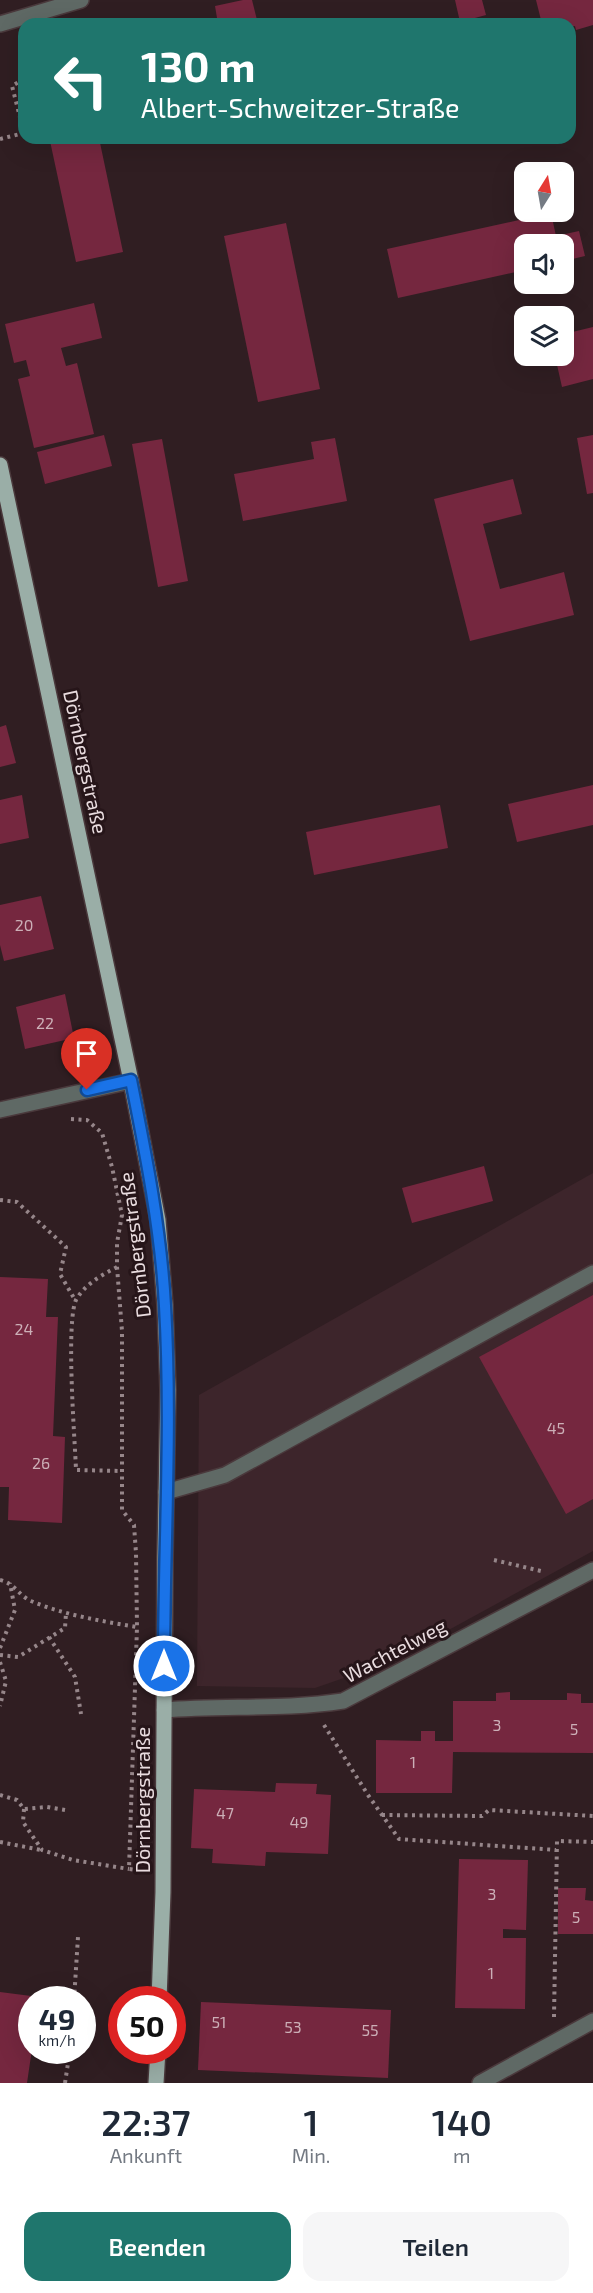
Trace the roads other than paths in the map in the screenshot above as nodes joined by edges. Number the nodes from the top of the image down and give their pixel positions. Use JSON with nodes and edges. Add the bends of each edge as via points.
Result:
{"nodes":[{"id":1,"x":81,"y":0,"type":"edge"},
{"id":2,"x":20,"y":18,"type":"edge"},
{"id":3,"x":18,"y":19,"type":"edge"},
{"id":4,"x":0,"y":24,"type":"edge"},
{"id":5,"x":0,"y":465,"type":"edge"},
{"id":6,"x":131,"y":1080,"type":"junction"},
{"id":7,"x":0,"y":1110,"type":"edge"},
{"id":8,"x":593,"y":1273,"type":"edge"},
{"id":9,"x":166,"y":1492,"type":"junction"},
{"id":10,"x":593,"y":1570,"type":"edge"},
{"id":11,"x":164,"y":1710,"type":"junction"},
{"id":12,"x":160,"y":1986,"type":"edge"},
{"id":13,"x":593,"y":2021,"type":"edge"},
{"id":14,"x":157,"y":2064,"type":"edge"},
{"id":15,"x":156,"y":2083,"type":"edge"},
{"id":16,"x":480,"y":2083,"type":"edge"}],
"edges":[{"from":1,"to":2,"type":"street"},
{"from":3,"to":4,"type":"street"},
{"from":5,"to":6,"type":"main road","name":"Dörnbergstraße"},
{"from":6,"to":7,"type":"street"},
{"from":6,"to":9,"type":"main road","name":"Dörnbergstraße","via":[[158,1220],[168,1390]]},
{"from":8,"to":9,"type":"street","via":[[225,1475]]},
{"from":9,"to":11,"type":"main road","name":"Dörnbergstraße"},
{"from":10,"to":11,"type":"street","name":"Wachtelweg","via":[[343,1701],[313,1706]]},
{"from":11,"to":12,"type":"main road","name":"Dörnbergstraße"},
{"from":13,"to":16,"type":"street"},
{"from":14,"to":15,"type":"main road"}]}
